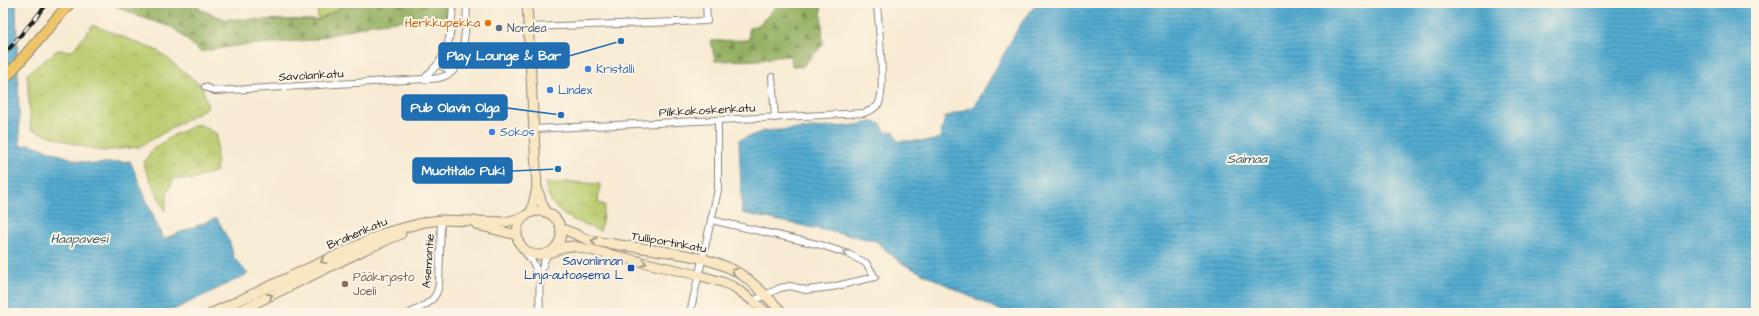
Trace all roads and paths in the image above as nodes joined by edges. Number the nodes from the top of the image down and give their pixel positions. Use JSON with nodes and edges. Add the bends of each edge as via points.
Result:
{"nodes":[{"id":1,"x":70,"y":3,"type":"edge"},
{"id":2,"x":453,"y":3,"type":"edge"},
{"id":3,"x":468,"y":3,"type":"edge"},
{"id":4,"x":527,"y":3,"type":"edge"},
{"id":5,"x":706,"y":3,"type":"edge"},
{"id":6,"x":877,"y":3,"type":"edge"},
{"id":7,"x":528,"y":27,"type":"junction"},
{"id":8,"x":440,"y":61,"type":"junction"},
{"id":9,"x":452,"y":72,"type":"junction"},
{"id":10,"x":772,"y":77,"type":"dead end"},
{"id":11,"x":422,"y":79,"type":"junction"},
{"id":12,"x":3,"y":81,"type":"edge"},
{"id":13,"x":205,"y":87,"type":"dead end"},
{"id":14,"x":775,"y":118,"type":"junction"},
{"id":15,"x":718,"y":120,"type":"junction"},
{"id":16,"x":533,"y":129,"type":"junction"},
{"id":17,"x":537,"y":188,"type":"junction"},
{"id":18,"x":531,"y":212,"type":"junction"},
{"id":19,"x":545,"y":212,"type":"junction"},
{"id":20,"x":522,"y":218,"type":"junction"},
{"id":21,"x":711,"y":220,"type":"junction"},
{"id":22,"x":441,"y":222,"type":"junction"},
{"id":23,"x":561,"y":229,"type":"junction"},
{"id":24,"x":517,"y":235,"type":"junction"},
{"id":25,"x":526,"y":252,"type":"junction"},
{"id":26,"x":550,"y":253,"type":"junction"},
{"id":27,"x":702,"y":259,"type":"junction"},
{"id":28,"x":698,"y":275,"type":"junction"},
{"id":29,"x":540,"y":280,"type":"junction"},
{"id":30,"x":765,"y":295,"type":"junction"},
{"id":31,"x":753,"y":300,"type":"junction"},
{"id":32,"x":212,"y":313,"type":"edge"},
{"id":33,"x":235,"y":313,"type":"edge"},
{"id":34,"x":410,"y":313,"type":"edge"},
{"id":35,"x":540,"y":313,"type":"edge"},
{"id":36,"x":690,"y":313,"type":"edge"},
{"id":37,"x":767,"y":313,"type":"edge"},
{"id":38,"x":783,"y":313,"type":"edge"}],
"edges":[{"from":1,"to":12,"type":"highway"},
{"from":2,"to":8,"type":"street","via":[[449,40]]},
{"from":3,"to":9,"type":"street","via":[[460,60]]},
{"from":4,"to":7,"type":"main road"},
{"from":5,"to":7,"type":"street","via":[[707,21]]},
{"from":6,"to":14,"type":"street","name":"Pilkkakoskenkatu","via":[[882,86],[879,103],[864,113]]},
{"from":7,"to":16,"type":"main road"},
{"from":8,"to":9,"type":"street","via":[[442,66]]},
{"from":8,"to":11,"type":"street"},
{"from":9,"to":11,"type":"street","name":"Savolankatu","via":[[438,79]]},
{"from":10,"to":14,"type":"street"},
{"from":11,"to":13,"type":"street","name":"Savolankatu","via":[[215,91]]},
{"from":14,"to":15,"type":"street","name":"Pilkkakoskenkatu"},
{"from":15,"to":16,"type":"street","name":"Pilkkakoskenkatu"},
{"from":15,"to":21,"type":"street","via":[[718,190]]},
{"from":16,"to":17,"type":"main road"},
{"from":17,"to":18,"type":"main road"},
{"from":17,"to":19,"type":"main road"},
{"from":18,"to":19,"type":"main road"},
{"from":18,"to":20,"type":"main road"},
{"from":19,"to":23,"type":"main road","via":[[556,218]]},
{"from":20,"to":22,"type":"main road","name":"Brahenkatu","via":[[504,222]]},
{"from":20,"to":24,"type":"main road"},
{"from":21,"to":27,"type":"street"},
{"from":30,"to":21,"type":"street","one_way":true,"via":[[790,286],[806,290],[832,287],[875,276],[866,263],[841,251]]},
{"from":22,"to":24,"type":"main road","name":"Brahenkatu","via":[[480,225]]},
{"from":22,"to":32,"type":"main road","name":"Brahenkatu","one_way":true,"via":[[425,222],[384,233]]},
{"from":33,"to":22,"type":"main road","name":"Brahenkatu","one_way":true,"via":[[387,239]]},
{"from":22,"to":34,"type":"street","name":"Asemantie","via":[[438,292],[428,305]]},
{"from":23,"to":26,"type":"main road","via":[[560,242]]},
{"from":27,"to":23,"type":"main road","name":"Tulliportinkatu","one_way":true,"via":[[580,238],[573,232]]},
{"from":24,"to":25,"type":"main road","via":[[521,247]]},
{"from":25,"to":26,"type":"main road","via":[[540,256]]},
{"from":25,"to":29,"type":"street"},
{"from":26,"to":28,"type":"main road","name":"Tulliportinkatu","one_way":true,"via":[[573,246]]},
{"from":26,"to":29,"type":"street","via":[[541,268]]},
{"from":27,"to":28,"type":"street"},
{"from":30,"to":27,"type":"main road","name":"Tulliportinkatu","one_way":true,"via":[[742,275]]},
{"from":28,"to":31,"type":"main road","name":"Tulliportinkatu","via":[[734,287]]},
{"from":28,"to":36,"type":"street"},
{"from":29,"to":35,"type":"street"},
{"from":30,"to":31,"type":"street"},
{"from":30,"to":38,"type":"main road","name":"Tulliportinkatu"},
{"from":31,"to":37,"type":"main road","name":"Tulliportinkatu"}]}
